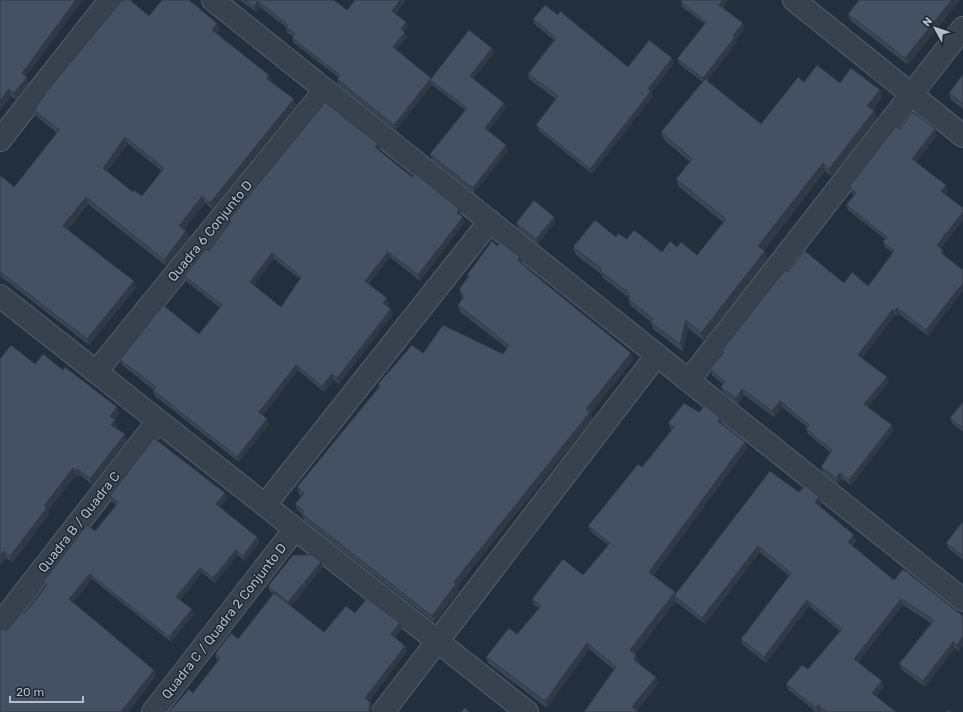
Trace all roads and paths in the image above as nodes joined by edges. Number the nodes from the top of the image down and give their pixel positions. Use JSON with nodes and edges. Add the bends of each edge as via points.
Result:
{"nodes":[{"id":1,"x":110,"y":0,"type":"edge"},
{"id":2,"x":213,"y":0,"type":"edge"},
{"id":3,"x":794,"y":0,"type":"edge"},
{"id":4,"x":963,"y":28,"type":"edge"},
{"id":5,"x":325,"y":90,"type":"junction"},
{"id":6,"x":911,"y":94,"type":"junction"},
{"id":7,"x":963,"y":136,"type":"edge"},
{"id":8,"x":0,"y":140,"type":"edge"},
{"id":9,"x":490,"y":221,"type":"junction"},
{"id":10,"x":3,"y":304,"type":"edge"},
{"id":11,"x":657,"y":355,"type":"junction"},
{"id":12,"x":96,"y":372,"type":"junction"},
{"id":13,"x":689,"y":380,"type":"junction"},
{"id":14,"x":158,"y":421,"type":"junction"},
{"id":15,"x":265,"y":505,"type":"junction"},
{"id":16,"x":295,"y":529,"type":"junction"},
{"id":17,"x":963,"y":600,"type":"edge"},
{"id":18,"x":0,"y":624,"type":"edge"},
{"id":19,"x":438,"y":642,"type":"junction"},
{"id":20,"x":153,"y":712,"type":"edge"},
{"id":21,"x":383,"y":712,"type":"edge"},
{"id":22,"x":527,"y":712,"type":"edge"}],
"edges":[{"from":1,"to":8,"type":"street"},
{"from":2,"to":5,"type":"street"},
{"from":3,"to":6,"type":"street"},
{"from":4,"to":6,"type":"street"},
{"from":5,"to":9,"type":"street"},
{"from":5,"to":12,"type":"street","name":"Quadra 6 Conjunto D"},
{"from":6,"to":7,"type":"street"},
{"from":6,"to":13,"type":"street"},
{"from":9,"to":11,"type":"street"},
{"from":9,"to":15,"type":"street"},
{"from":10,"to":12,"type":"street"},
{"from":11,"to":13,"type":"street"},
{"from":11,"to":19,"type":"street"},
{"from":12,"to":14,"type":"street"},
{"from":13,"to":17,"type":"street"},
{"from":14,"to":15,"type":"street"},
{"from":14,"to":18,"type":"street","name":"Quadra B / Quadra C"},
{"from":15,"to":16,"type":"street"},
{"from":16,"to":19,"type":"street"},
{"from":16,"to":20,"type":"street","name":"Quadra C / Quadra 2 Conjunto D"},
{"from":19,"to":21,"type":"street"},
{"from":19,"to":22,"type":"street"}]}
